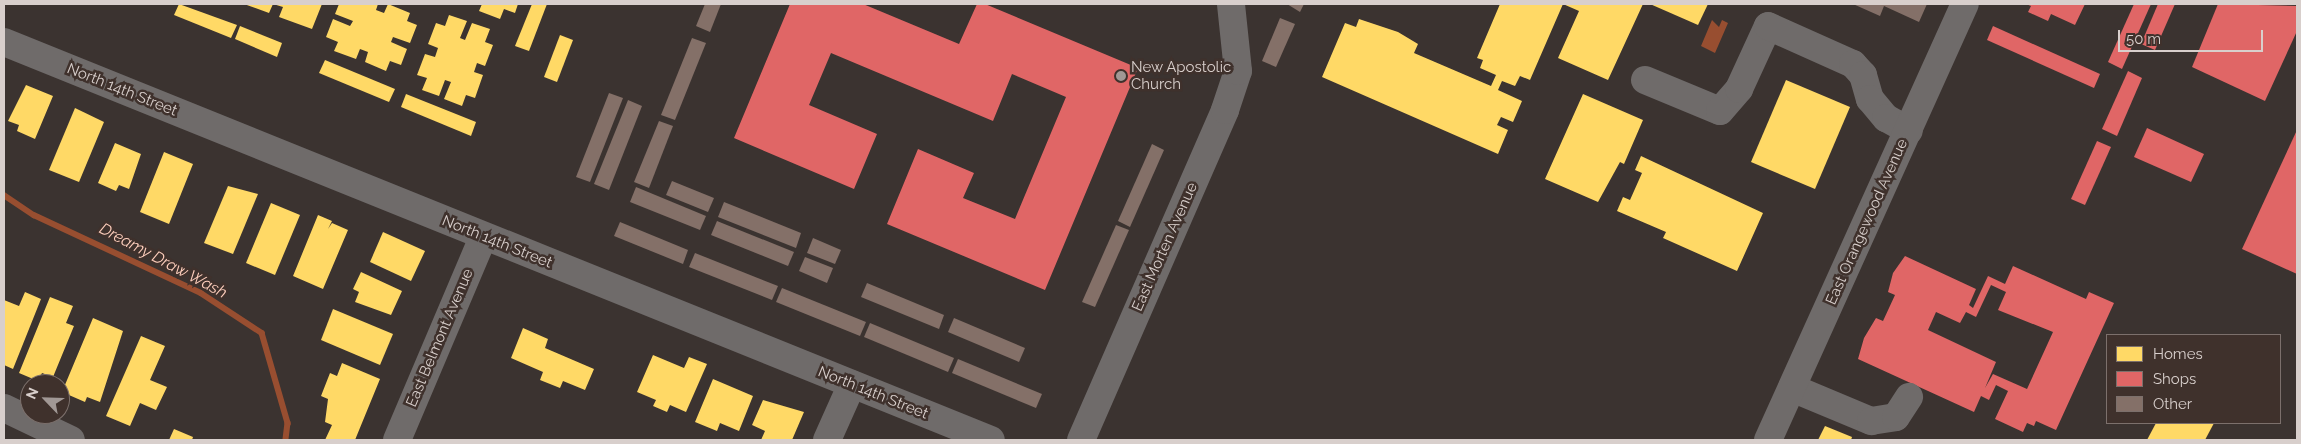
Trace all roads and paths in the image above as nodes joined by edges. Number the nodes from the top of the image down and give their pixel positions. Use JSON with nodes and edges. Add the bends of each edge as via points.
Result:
{"nodes":[{"id":1,"x":1212,"y":4,"type":"edge"},
{"id":2,"x":1231,"y":4,"type":"edge"},
{"id":3,"x":1965,"y":4,"type":"edge"},
{"id":4,"x":4,"y":42,"type":"edge"},
{"id":5,"x":1237,"y":51,"type":"junction"},
{"id":6,"x":1645,"y":80,"type":"dead end"},
{"id":7,"x":1909,"y":130,"type":"junction"},
{"id":8,"x":484,"y":236,"type":"junction"},
{"id":9,"x":852,"y":384,"type":"junction"},
{"id":10,"x":1792,"y":388,"type":"junction"},
{"id":11,"x":1909,"y":396,"type":"dead end"},
{"id":12,"x":4,"y":408,"type":"edge"},
{"id":13,"x":987,"y":439,"type":"edge"},
{"id":14,"x":71,"y":440,"type":"edge"},
{"id":15,"x":397,"y":440,"type":"edge"},
{"id":16,"x":827,"y":440,"type":"edge"},
{"id":17,"x":1081,"y":440,"type":"edge"},
{"id":18,"x":1768,"y":440,"type":"edge"}],
"edges":[{"from":1,"to":5,"type":"street","name":"East Morten Avenue"},
{"from":2,"to":5,"type":"street","name":"East Morten Avenue"},
{"from":3,"to":7,"type":"street","name":"East Orangewood Avenue"},
{"from":4,"to":8,"type":"street","name":"North 14th Street"},
{"from":5,"to":17,"type":"street","name":"East Morten Avenue","via":[[1238,71],[1225,110]]},
{"from":6,"to":7,"type":"street","via":[[1720,111],[1739,90],[1768,26],[1853,64],[1875,105],[1886,118]]},
{"from":7,"to":10,"type":"street","name":"East Orangewood Avenue"},
{"from":8,"to":9,"type":"street","name":"North 14th Street"},
{"from":8,"to":15,"type":"street","name":"East Belmont Avenue"},
{"from":9,"to":13,"type":"street","name":"North 14th Street"},
{"from":9,"to":16,"type":"street"},
{"from":10,"to":11,"type":"street","via":[[1871,421],[1896,416]]},
{"from":10,"to":18,"type":"street","name":"East Orangewood Avenue"},
{"from":12,"to":14,"type":"street"}]}
